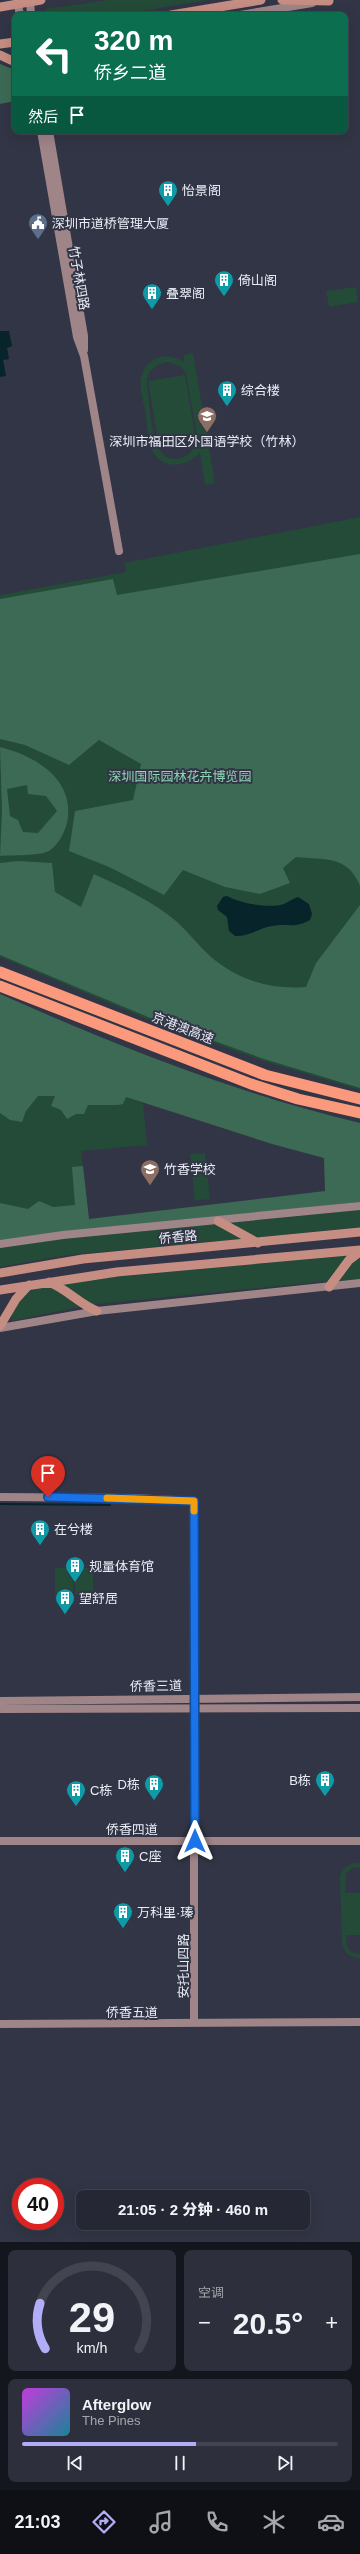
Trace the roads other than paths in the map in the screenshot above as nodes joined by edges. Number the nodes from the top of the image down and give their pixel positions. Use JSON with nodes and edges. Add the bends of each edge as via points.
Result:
{"nodes":[{"id":1,"x":41,"y":0,"type":"edge"},
{"id":2,"x":261,"y":0,"type":"edge"},
{"id":3,"x":282,"y":0,"type":"edge"},
{"id":4,"x":332,"y":0,"type":"edge"},
{"id":5,"x":30,"y":1,"type":"edge"},
{"id":6,"x":17,"y":2,"type":"edge"},
{"id":7,"x":0,"y":7,"type":"edge"},
{"id":8,"x":19,"y":12,"type":"edge"},
{"id":9,"x":31,"y":12,"type":"edge"},
{"id":10,"x":189,"y":12,"type":"edge"},
{"id":11,"x":258,"y":12,"type":"edge"},
{"id":12,"x":12,"y":42,"type":"edge"},
{"id":13,"x":0,"y":44,"type":"edge"},
{"id":14,"x":0,"y":55,"type":"edge"},
{"id":15,"x":12,"y":61,"type":"edge"},
{"id":16,"x":42,"y":134,"type":"edge"},
{"id":17,"x":50,"y":134,"type":"edge"},
{"id":18,"x":84,"y":356,"type":"junction"},
{"id":19,"x":119,"y":550,"type":"dead end"},
{"id":20,"x":0,"y":972,"type":"edge"},
{"id":21,"x":0,"y":986,"type":"edge"},
{"id":22,"x":360,"y":1099,"type":"edge"},
{"id":23,"x":360,"y":1113,"type":"edge"},
{"id":24,"x":360,"y":1206,"type":"edge"},
{"id":25,"x":218,"y":1220,"type":"junction"},
{"id":26,"x":360,"y":1232,"type":"edge"},
{"id":27,"x":258,"y":1242,"type":"junction"},
{"id":28,"x":0,"y":1244,"type":"edge"},
{"id":29,"x":360,"y":1251,"type":"edge"},
{"id":30,"x":0,"y":1273,"type":"edge"},
{"id":31,"x":48,"y":1282,"type":"junction"},
{"id":32,"x":360,"y":1283,"type":"edge"},
{"id":33,"x":31,"y":1284,"type":"junction"},
{"id":34,"x":329,"y":1287,"type":"junction"},
{"id":35,"x":0,"y":1290,"type":"edge"},
{"id":36,"x":97,"y":1311,"type":"junction"},
{"id":37,"x":0,"y":1327,"type":"edge"},
{"id":38,"x":0,"y":1497,"type":"edge"},
{"id":39,"x":360,"y":1696,"type":"edge"},
{"id":40,"x":194,"y":1698,"type":"junction"},
{"id":41,"x":0,"y":1701,"type":"edge"},
{"id":42,"x":360,"y":1708,"type":"edge"},
{"id":43,"x":0,"y":1709,"type":"edge"},
{"id":44,"x":194,"y":1710,"type":"junction"},
{"id":45,"x":0,"y":1841,"type":"edge"},
{"id":46,"x":195,"y":1841,"type":"junction"},
{"id":47,"x":360,"y":1841,"type":"edge"},
{"id":48,"x":360,"y":2022,"type":"edge"},
{"id":49,"x":194,"y":2023,"type":"junction"},
{"id":50,"x":0,"y":2024,"type":"edge"}],
"edges":[{"from":1,"to":5,"type":"main road"},
{"from":2,"to":10,"type":"main road"},
{"from":3,"to":4,"type":"main road"},
{"from":4,"to":11,"type":"street"},
{"from":5,"to":6,"type":"main road"},
{"from":5,"to":9,"type":"street"},
{"from":6,"to":7,"type":"main road"},
{"from":6,"to":8,"type":"street"},
{"from":12,"to":13,"type":"main road"},
{"from":14,"to":15,"type":"main road"},
{"from":16,"to":18,"type":"street","name":"竹子林四路","via":[[77,337]]},
{"from":17,"to":18,"type":"street","name":"竹子林四路","via":[[84,336]]},
{"from":18,"to":19,"type":"street","name":"竹子林四路"},
{"from":20,"to":22,"type":"highway","name":"京港澳高速","via":[[265,1075]]},
{"from":21,"to":23,"type":"highway","via":[[251,1084],[298,1099]]},
{"from":24,"to":25,"type":"street"},
{"from":25,"to":27,"type":"main road"},
{"from":25,"to":28,"type":"street","via":[[62,1235]]},
{"from":26,"to":27,"type":"main road","name":"侨香路"},
{"from":27,"to":30,"type":"main road","name":"侨香路","via":[[83,1259]]},
{"from":29,"to":31,"type":"main road","via":[[116,1272]]},
{"from":29,"to":34,"type":"main road","via":[[349,1260]]},
{"from":31,"to":33,"type":"main road"},
{"from":31,"to":36,"type":"main road","via":[[60,1287],[88,1308]]},
{"from":32,"to":34,"type":"street"},
{"from":33,"to":35,"type":"main road"},
{"from":33,"to":37,"type":"main road","via":[[16,1298]]},
{"from":34,"to":36,"type":"street"},
{"from":36,"to":37,"type":"street"},
{"from":38,"to":40,"type":"street","name":"安托山四路","via":[[194,1501]]},
{"from":39,"to":40,"type":"street","name":"侨香三道"},
{"from":40,"to":41,"type":"street","name":"侨香三道"},
{"from":40,"to":44,"type":"street","name":"安托山四路"},
{"from":42,"to":44,"type":"street","name":"侨香三道"},
{"from":43,"to":44,"type":"street","name":"侨香三道"},
{"from":44,"to":46,"type":"street","name":"安托山四路"},
{"from":45,"to":46,"type":"street","name":"侨香四道"},
{"from":46,"to":47,"type":"street","name":"侨香四道"},
{"from":46,"to":49,"type":"street","name":"安托山四路"},
{"from":48,"to":49,"type":"street","name":"侨香五道"},
{"from":49,"to":50,"type":"street","name":"侨香五道"}]}
